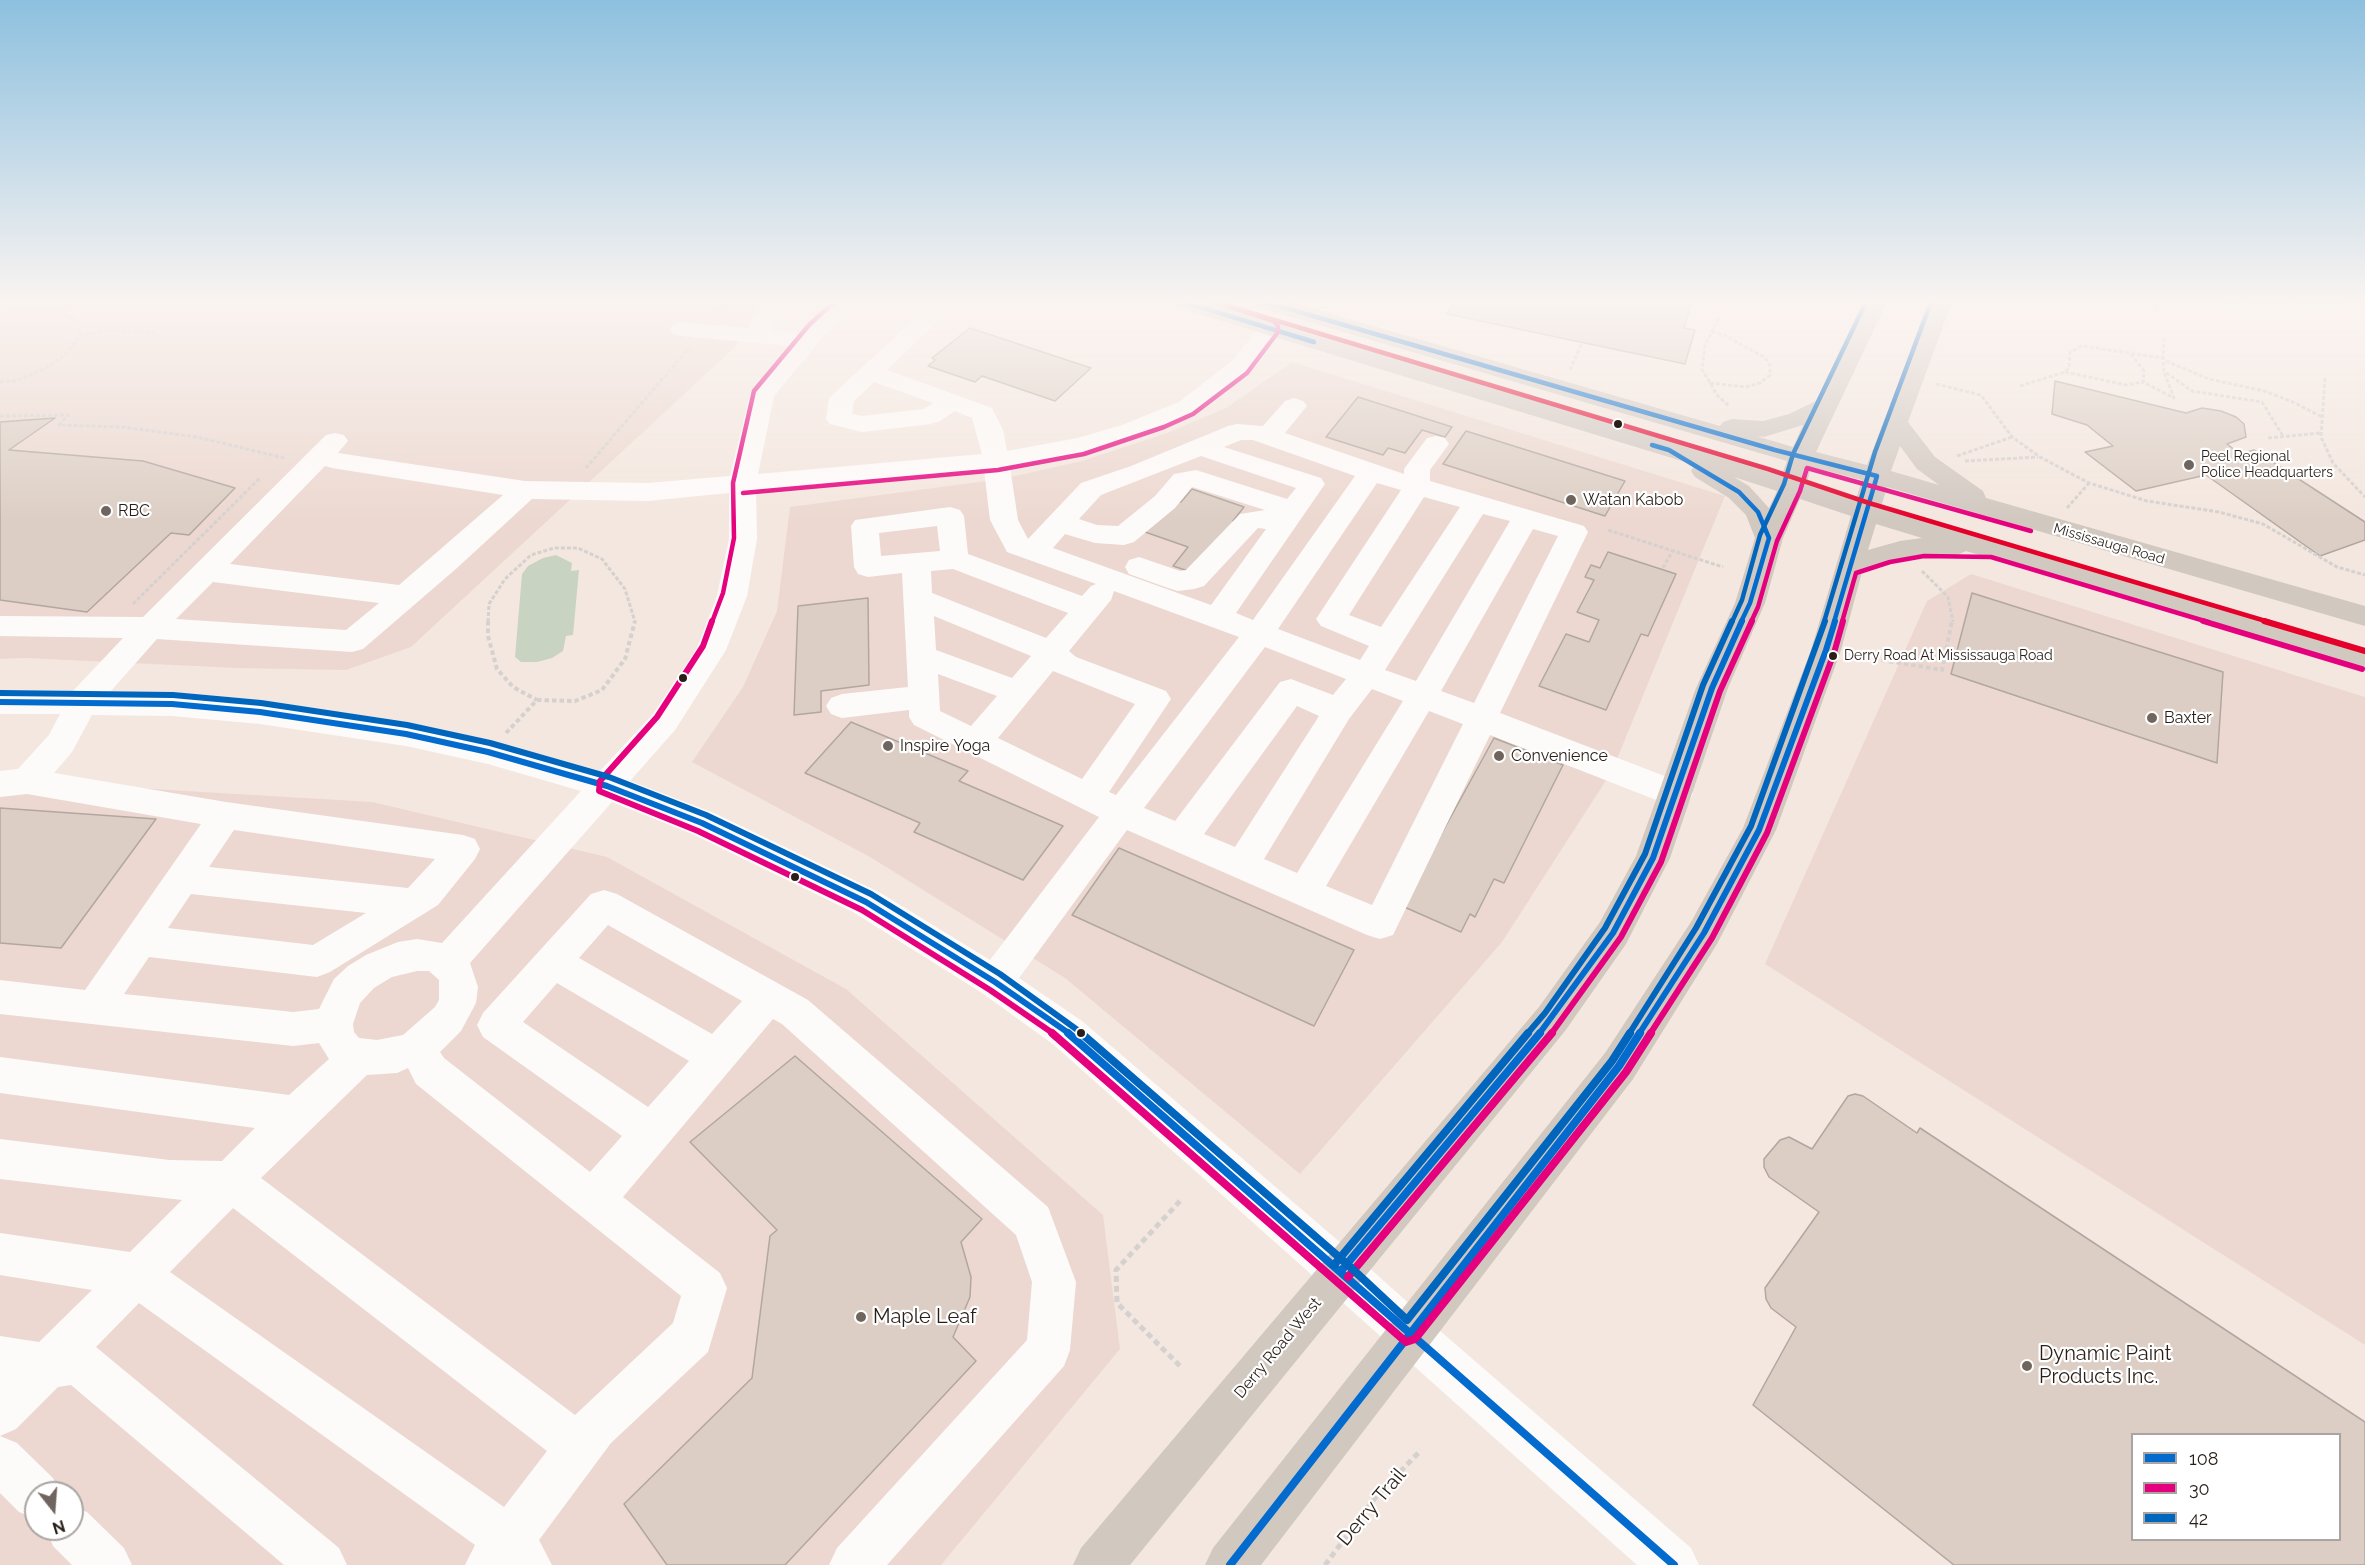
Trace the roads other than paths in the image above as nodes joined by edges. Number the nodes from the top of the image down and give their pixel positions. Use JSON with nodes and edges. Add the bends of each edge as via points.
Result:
{"nodes":[{"id":1,"x":779,"y":375,"type":"edge"},
{"id":2,"x":866,"y":375,"type":"edge"},
{"id":3,"x":877,"y":375,"type":"edge"},
{"id":4,"x":1229,"y":375,"type":"edge"},
{"id":5,"x":1422,"y":375,"type":"edge"},
{"id":6,"x":1521,"y":375,"type":"edge"},
{"id":7,"x":1841,"y":375,"type":"edge"},
{"id":8,"x":1913,"y":375,"type":"edge"},
{"id":9,"x":952,"y":402,"type":"junction"},
{"id":10,"x":1827,"y":405,"type":"junction"},
{"id":11,"x":1294,"y":406,"type":"dead end"},
{"id":12,"x":1651,"y":413,"type":"junction"},
{"id":13,"x":1895,"y":422,"type":"junction"},
{"id":14,"x":1268,"y":437,"type":"junction"},
{"id":15,"x":1436,"y":444,"type":"dead end"},
{"id":16,"x":1669,"y":450,"type":"junction"},
{"id":17,"x":1191,"y":452,"type":"junction"},
{"id":18,"x":1802,"y":457,"type":"junction"},
{"id":19,"x":996,"y":461,"type":"junction"},
{"id":20,"x":1371,"y":473,"type":"junction"},
{"id":21,"x":1877,"y":476,"type":"junction"},
{"id":22,"x":742,"y":484,"type":"junction"},
{"id":23,"x":1417,"y":486,"type":"junction"},
{"id":24,"x":1792,"y":487,"type":"junction"},
{"id":25,"x":525,"y":490,"type":"junction"},
{"id":26,"x":1476,"y":503,"type":"junction"},
{"id":27,"x":1992,"y":510,"type":"junction"},
{"id":28,"x":1866,"y":512,"type":"junction"},
{"id":29,"x":1288,"y":517,"type":"junction"},
{"id":30,"x":1526,"y":517,"type":"junction"},
{"id":31,"x":1060,"y":523,"type":"junction"},
{"id":32,"x":1095,"y":534,"type":"junction"},
{"id":33,"x":1124,"y":536,"type":"junction"},
{"id":34,"x":1769,"y":538,"type":"junction"},
{"id":35,"x":1992,"y":548,"type":"junction"},
{"id":36,"x":1034,"y":551,"type":"junction"},
{"id":37,"x":1162,"y":554,"type":"dead end"},
{"id":38,"x":956,"y":559,"type":"junction"},
{"id":39,"x":916,"y":563,"type":"junction"},
{"id":40,"x":1848,"y":566,"type":"junction"},
{"id":41,"x":205,"y":571,"type":"junction"},
{"id":42,"x":1111,"y":580,"type":"junction"},
{"id":43,"x":405,"y":596,"type":"junction"},
{"id":44,"x":918,"y":599,"type":"junction"},
{"id":45,"x":1087,"y":609,"type":"junction"},
{"id":46,"x":2365,"y":616,"type":"edge"},
{"id":47,"x":139,"y":618,"type":"junction"},
{"id":48,"x":1217,"y":618,"type":"junction"},
{"id":49,"x":0,"y":626,"type":"edge"},
{"id":50,"x":1259,"y":633,"type":"junction"},
{"id":51,"x":1388,"y":642,"type":"junction"},
{"id":52,"x":1051,"y":652,"type":"junction"},
{"id":53,"x":922,"y":656,"type":"junction"},
{"id":54,"x":2365,"y":660,"type":"edge"},
{"id":55,"x":1366,"y":675,"type":"junction"},
{"id":56,"x":1018,"y":692,"type":"junction"},
{"id":57,"x":924,"y":697,"type":"junction"},
{"id":58,"x":1422,"y":697,"type":"junction"},
{"id":59,"x":83,"y":701,"type":"junction"},
{"id":60,"x":0,"y":702,"type":"edge"},
{"id":61,"x":842,"y":706,"type":"dead end"},
{"id":62,"x":1338,"y":711,"type":"junction"},
{"id":63,"x":1481,"y":720,"type":"junction"},
{"id":64,"x":976,"y":742,"type":"junction"},
{"id":65,"x":13,"y":782,"type":"edge"},
{"id":66,"x":607,"y":786,"type":"junction"},
{"id":67,"x":1676,"y":794,"type":"junction"},
{"id":68,"x":1088,"y":797,"type":"junction"},
{"id":69,"x":1121,"y":813,"type":"junction"},
{"id":70,"x":226,"y":815,"type":"junction"},
{"id":71,"x":1181,"y":839,"type":"junction"},
{"id":72,"x":1242,"y":866,"type":"junction"},
{"id":73,"x":182,"y":879,"type":"junction"},
{"id":74,"x":1304,"y":892,"type":"junction"},
{"id":75,"x":413,"y":903,"type":"junction"},
{"id":76,"x":140,"y":940,"type":"junction"},
{"id":77,"x":553,"y":962,"type":"junction"},
{"id":78,"x":447,"y":963,"type":"junction"},
{"id":79,"x":995,"y":982,"type":"junction"},
{"id":80,"x":0,"y":997,"type":"edge"},
{"id":81,"x":769,"y":997,"type":"junction"},
{"id":82,"x":94,"y":1007,"type":"junction"},
{"id":83,"x":334,"y":1024,"type":"junction"},
{"id":84,"x":417,"y":1047,"type":"junction"},
{"id":85,"x":359,"y":1057,"type":"junction"},
{"id":86,"x":717,"y":1057,"type":"junction"},
{"id":87,"x":0,"y":1075,"type":"edge"},
{"id":88,"x":296,"y":1115,"type":"junction"},
{"id":89,"x":651,"y":1132,"type":"junction"},
{"id":90,"x":0,"y":1159,"type":"edge"},
{"id":91,"x":231,"y":1181,"type":"junction"},
{"id":92,"x":593,"y":1200,"type":"junction"},
{"id":93,"x":0,"y":1254,"type":"edge"},
{"id":94,"x":1341,"y":1271,"type":"junction"},
{"id":95,"x":137,"y":1275,"type":"junction"},
{"id":96,"x":1408,"y":1333,"type":"junction"},
{"id":97,"x":0,"y":1359,"type":"edge"},
{"id":98,"x":46,"y":1366,"type":"junction"},
{"id":99,"x":0,"y":1413,"type":"edge"},
{"id":100,"x":580,"y":1447,"type":"junction"},
{"id":101,"x":0,"y":1460,"type":"edge"},
{"id":102,"x":24,"y":1483,"type":"edge"},
{"id":103,"x":82,"y":1541,"type":"edge"},
{"id":104,"x":509,"y":1557,"type":"edge"},
{"id":105,"x":107,"y":1565,"type":"edge"},
{"id":106,"x":322,"y":1565,"type":"edge"},
{"id":107,"x":854,"y":1565,"type":"edge"},
{"id":108,"x":1098,"y":1565,"type":"edge"},
{"id":109,"x":1230,"y":1565,"type":"edge"},
{"id":110,"x":1674,"y":1565,"type":"edge"}],
"edges":[{"from":1,"to":22,"type":"street","via":[[762,395]]},
{"from":2,"to":9,"type":"street","via":[[842,399],[839,419],[862,424],[931,416]]},
{"from":3,"to":9,"type":"street"},
{"from":4,"to":19,"type":"street","via":[[1188,407],[1131,430],[1082,445]]},
{"from":5,"to":16,"type":"main road"},
{"from":6,"to":12,"type":"main road","name":"Mississauga Road"},
{"from":7,"to":10,"type":"main road","name":"Derry Road West"},
{"from":8,"to":13,"type":"main road"},
{"from":9,"to":19,"type":"street","via":[[983,413]]},
{"from":10,"to":12,"type":"main road","via":[[1764,429]]},
{"from":10,"to":18,"type":"main road","name":"Derry Road West"},
{"from":11,"to":14,"type":"street"},
{"from":12,"to":18,"type":"main road","name":"Mississauga Road"},
{"from":13,"to":21,"type":"main road"},
{"from":13,"to":27,"type":"main road","via":[[1926,463]]},
{"from":14,"to":17,"type":"street","via":[[1238,432]]},
{"from":14,"to":20,"type":"street"},
{"from":15,"to":23,"type":"street","via":[[1417,469]]},
{"from":16,"to":24,"type":"main road"},
{"from":16,"to":34,"type":"main road","via":[[1739,492],[1758,512]]},
{"from":17,"to":29,"type":"street","via":[[1312,484]]},
{"from":17,"to":31,"type":"street","via":[[1091,489]]},
{"from":17,"to":33,"type":"street"},
{"from":18,"to":21,"type":"main road","name":"Mississauga Road"},
{"from":18,"to":24,"type":"main road","name":"Derry Road West"},
{"from":19,"to":22,"type":"street"},
{"from":19,"to":36,"type":"street","via":[[1004,520],[1017,545]]},
{"from":20,"to":23,"type":"street"},
{"from":20,"to":50,"type":"street"},
{"from":21,"to":27,"type":"main road","name":"Mississauga Road"},
{"from":21,"to":28,"type":"main road"},
{"from":22,"to":25,"type":"street","via":[[648,492]]},
{"from":22,"to":66,"type":"street","via":[[741,550],[732,596],[711,650],[664,722]]},
{"from":23,"to":26,"type":"street"},
{"from":23,"to":51,"type":"street","via":[[1331,619]]},
{"from":24,"to":28,"type":"main road"},
{"from":24,"to":34,"type":"main road","name":"Derry Road West"},
{"from":25,"to":41,"type":"street","via":[[328,452]]},
{"from":25,"to":43,"type":"street"},
{"from":26,"to":30,"type":"street"},
{"from":26,"to":51,"type":"street"},
{"from":27,"to":46,"type":"main road","name":"Mississauga Road"},
{"from":28,"to":35,"type":"main road"},
{"from":28,"to":40,"type":"main road"},
{"from":29,"to":32,"type":"street","via":[[1250,520],[1194,579],[1178,581],[1108,556]]},
{"from":29,"to":33,"type":"street","via":[[1196,478],[1183,480],[1165,502]]},
{"from":29,"to":48,"type":"street"},
{"from":30,"to":58,"type":"street"},
{"from":30,"to":63,"type":"street","via":[[1574,532]]},
{"from":31,"to":32,"type":"street"},
{"from":31,"to":36,"type":"street"},
{"from":32,"to":33,"type":"street"},
{"from":33,"to":37,"type":"street"},
{"from":34,"to":67,"type":"main road","name":"Derry Road West","via":[[1750,603],[1712,688]]},
{"from":35,"to":40,"type":"main road","via":[[1923,547]]},
{"from":35,"to":54,"type":"main road"},
{"from":36,"to":42,"type":"street"},
{"from":38,"to":39,"type":"street"},
{"from":38,"to":39,"type":"street","via":[[950,516],[865,526],[868,567]]},
{"from":38,"to":45,"type":"street"},
{"from":39,"to":44,"type":"street"},
{"from":40,"to":96,"type":"main road","via":[[1826,651],[1759,830],[1704,933],[1619,1066]]},
{"from":41,"to":43,"type":"street"},
{"from":41,"to":47,"type":"street"},
{"from":42,"to":45,"type":"street"},
{"from":42,"to":48,"type":"street"},
{"from":43,"to":47,"type":"street","via":[[352,641]]},
{"from":44,"to":52,"type":"street"},
{"from":44,"to":53,"type":"street"},
{"from":45,"to":52,"type":"street"},
{"from":47,"to":49,"type":"street"},
{"from":47,"to":59,"type":"street"},
{"from":48,"to":50,"type":"street"},
{"from":50,"to":55,"type":"street"},
{"from":50,"to":69,"type":"street"},
{"from":51,"to":55,"type":"street"},
{"from":52,"to":56,"type":"street"},
{"from":52,"to":68,"type":"street","via":[[1065,665],[1155,699]]},
{"from":53,"to":56,"type":"street"},
{"from":53,"to":57,"type":"street"},
{"from":55,"to":58,"type":"street"},
{"from":55,"to":62,"type":"street"},
{"from":56,"to":64,"type":"street"},
{"from":57,"to":61,"type":"street"},
{"from":57,"to":64,"type":"street","via":[[925,717]]},
{"from":58,"to":63,"type":"street"},
{"from":58,"to":74,"type":"street"},
{"from":59,"to":60,"type":"street"},
{"from":59,"to":65,"type":"street","via":[[61,743]]},
{"from":59,"to":66,"type":"street","via":[[260,712],[406,734]]},
{"from":62,"to":71,"type":"street","via":[[1291,690]]},
{"from":62,"to":72,"type":"street"},
{"from":63,"to":67,"type":"street"},
{"from":63,"to":74,"type":"street","via":[[1380,924]]},
{"from":64,"to":68,"type":"street"},
{"from":65,"to":70,"type":"street"},
{"from":66,"to":78,"type":"street"},
{"from":66,"to":79,"type":"street","via":[[702,823],[866,902]]},
{"from":67,"to":94,"type":"main road","name":"Derry Road West","via":[[1653,858],[1613,933],[1552,1019]]},
{"from":68,"to":69,"type":"street"},
{"from":69,"to":71,"type":"street"},
{"from":69,"to":79,"type":"street"},
{"from":70,"to":73,"type":"street"},
{"from":70,"to":75,"type":"street","via":[[464,849],[426,895]]},
{"from":71,"to":72,"type":"street"},
{"from":72,"to":74,"type":"street"},
{"from":73,"to":75,"type":"street"},
{"from":73,"to":76,"type":"street"},
{"from":75,"to":76,"type":"street","via":[[317,961]]},
{"from":76,"to":82,"type":"street"},
{"from":77,"to":81,"type":"street","via":[[604,904]]},
{"from":77,"to":86,"type":"street"},
{"from":77,"to":89,"type":"street","via":[[496,1025]]},
{"from":78,"to":83,"type":"street","via":[[434,956],[417,955],[379,966],[347,992]]},
{"from":78,"to":84,"type":"street","via":[[456,973],[457,1003],[448,1019]]},
{"from":79,"to":94,"type":"street","via":[[1068,1033]]},
{"from":80,"to":82,"type":"street"},
{"from":81,"to":86,"type":"street"},
{"from":81,"to":107,"type":"street","via":[[795,1012],[1033,1222],[1054,1282],[1048,1350]]},
{"from":82,"to":83,"type":"street","via":[[293,1029]]},
{"from":83,"to":85,"type":"street","via":[[340,1044]]},
{"from":84,"to":85,"type":"street","via":[[397,1055]]},
{"from":84,"to":92,"type":"street","via":[[430,1071]]},
{"from":85,"to":88,"type":"street"},
{"from":86,"to":89,"type":"street"},
{"from":87,"to":88,"type":"street"},
{"from":88,"to":91,"type":"street"},
{"from":89,"to":92,"type":"street"},
{"from":90,"to":91,"type":"street","via":[[170,1180]]},
{"from":91,"to":95,"type":"street"},
{"from":91,"to":100,"type":"street"},
{"from":92,"to":100,"type":"street","via":[[705,1288],[692,1336],[595,1427]]},
{"from":93,"to":95,"type":"street"},
{"from":94,"to":96,"type":"street"},
{"from":94,"to":108,"type":"main road","name":"Derry Road West"},
{"from":95,"to":98,"type":"street"},
{"from":95,"to":104,"type":"street"},
{"from":96,"to":109,"type":"main road"},
{"from":96,"to":110,"type":"street"},
{"from":97,"to":98,"type":"street"},
{"from":98,"to":99,"type":"street"},
{"from":98,"to":106,"type":"street","via":[[78,1361]]},
{"from":100,"to":104,"type":"street"},
{"from":101,"to":102,"type":"street"},
{"from":103,"to":105,"type":"street"}]}
